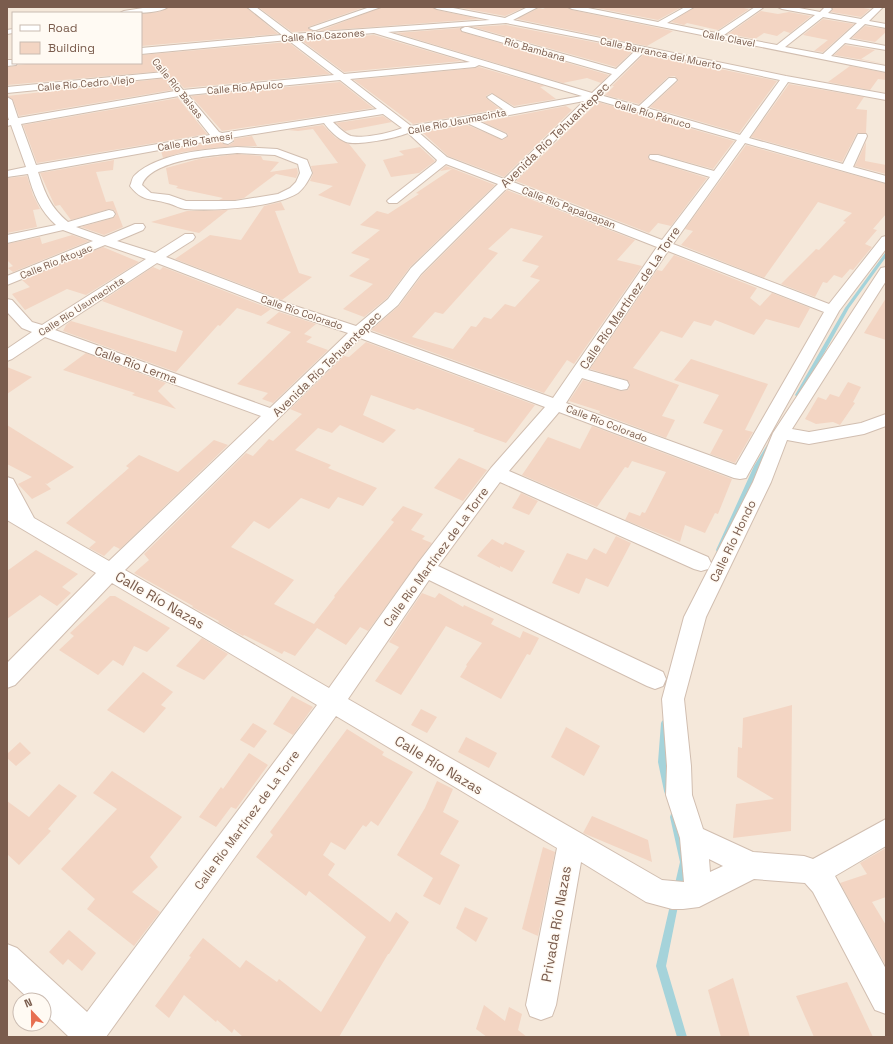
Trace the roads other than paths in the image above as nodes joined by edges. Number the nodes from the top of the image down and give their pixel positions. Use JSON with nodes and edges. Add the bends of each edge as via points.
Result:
{"nodes":[{"id":1,"x":164,"y":7,"type":"edge"},
{"id":2,"x":251,"y":7,"type":"edge"},
{"id":3,"x":376,"y":7,"type":"edge"},
{"id":4,"x":437,"y":7,"type":"edge"},
{"id":5,"x":534,"y":7,"type":"edge"},
{"id":6,"x":572,"y":7,"type":"edge"},
{"id":7,"x":690,"y":7,"type":"edge"},
{"id":8,"x":760,"y":7,"type":"edge"},
{"id":9,"x":782,"y":7,"type":"edge"},
{"id":10,"x":830,"y":7,"type":"edge"},
{"id":11,"x":879,"y":7,"type":"edge"},
{"id":12,"x":131,"y":12,"type":"edge"},
{"id":13,"x":822,"y":14,"type":"junction"},
{"id":14,"x":505,"y":21,"type":"junction"},
{"id":15,"x":864,"y":22,"type":"junction"},
{"id":16,"x":660,"y":24,"type":"junction"},
{"id":17,"x":452,"y":25,"type":"junction"},
{"id":18,"x":886,"y":26,"type":"edge"},
{"id":19,"x":376,"y":31,"type":"junction"},
{"id":20,"x":717,"y":36,"type":"junction"},
{"id":21,"x":289,"y":37,"type":"junction"},
{"id":22,"x":843,"y":40,"type":"junction"},
{"id":23,"x":142,"y":45,"type":"edge"},
{"id":24,"x":643,"y":48,"type":"junction"},
{"id":25,"x":778,"y":48,"type":"junction"},
{"id":26,"x":886,"y":48,"type":"edge"},
{"id":27,"x":149,"y":56,"type":"edge"},
{"id":28,"x":825,"y":57,"type":"junction"},
{"id":29,"x":484,"y":63,"type":"junction"},
{"id":30,"x":886,"y":70,"type":"edge"},
{"id":31,"x":619,"y":73,"type":"junction"},
{"id":32,"x":164,"y":75,"type":"junction"},
{"id":33,"x":341,"y":78,"type":"junction"},
{"id":34,"x":786,"y":79,"type":"junction"},
{"id":35,"x":672,"y":80,"type":"dead end"},
{"id":36,"x":7,"y":90,"type":"edge"},
{"id":37,"x":181,"y":93,"type":"junction"},
{"id":38,"x":593,"y":96,"type":"junction"},
{"id":39,"x":492,"y":97,"type":"dead end"},
{"id":40,"x":886,"y":97,"type":"edge"},
{"id":41,"x":7,"y":100,"type":"edge"},
{"id":42,"x":641,"y":109,"type":"junction"},
{"id":43,"x":511,"y":111,"type":"junction"},
{"id":44,"x":384,"y":112,"type":"junction"},
{"id":45,"x":468,"y":120,"type":"junction"},
{"id":46,"x":328,"y":121,"type":"junction"},
{"id":47,"x":11,"y":123,"type":"edge"},
{"id":48,"x":409,"y":129,"type":"junction"},
{"id":49,"x":215,"y":136,"type":"junction"},
{"id":50,"x":502,"y":136,"type":"dead end"},
{"id":51,"x":862,"y":136,"type":"dead end"},
{"id":52,"x":743,"y":140,"type":"junction"},
{"id":53,"x":237,"y":150,"type":"junction"},
{"id":54,"x":193,"y":154,"type":"junction"},
{"id":55,"x":654,"y":157,"type":"dead end"},
{"id":56,"x":443,"y":159,"type":"junction"},
{"id":57,"x":32,"y":169,"type":"junction"},
{"id":58,"x":846,"y":169,"type":"junction"},
{"id":59,"x":7,"y":174,"type":"edge"},
{"id":60,"x":717,"y":175,"type":"junction"},
{"id":61,"x":886,"y":180,"type":"edge"},
{"id":62,"x":506,"y":182,"type":"junction"},
{"id":63,"x":393,"y":201,"type":"dead end"},
{"id":64,"x":109,"y":214,"type":"dead end"},
{"id":65,"x":66,"y":226,"type":"junction"},
{"id":66,"x":139,"y":227,"type":"dead end"},
{"id":67,"x":189,"y":237,"type":"dead end"},
{"id":68,"x":7,"y":239,"type":"edge"},
{"id":69,"x":886,"y":240,"type":"edge"},
{"id":70,"x":105,"y":241,"type":"junction"},
{"id":71,"x":665,"y":245,"type":"junction"},
{"id":72,"x":156,"y":258,"type":"junction"},
{"id":73,"x":886,"y":271,"type":"edge"},
{"id":74,"x":7,"y":281,"type":"edge"},
{"id":75,"x":7,"y":303,"type":"edge"},
{"id":76,"x":832,"y":310,"type":"junction"},
{"id":77,"x":43,"y":331,"type":"junction"},
{"id":78,"x":358,"y":332,"type":"junction"},
{"id":79,"x":7,"y":356,"type":"edge"},
{"id":80,"x":579,"y":372,"type":"junction"},
{"id":81,"x":620,"y":386,"type":"dead end"},
{"id":82,"x":557,"y":404,"type":"junction"},
{"id":83,"x":274,"y":415,"type":"junction"},
{"id":84,"x":886,"y":420,"type":"edge"},
{"id":85,"x":781,"y":433,"type":"junction"},
{"id":86,"x":497,"y":473,"type":"junction"},
{"id":87,"x":7,"y":484,"type":"edge"},
{"id":88,"x":17,"y":516,"type":"edge"},
{"id":89,"x":701,"y":563,"type":"dead end"},
{"id":90,"x":425,"y":569,"type":"junction"},
{"id":91,"x":111,"y":572,"type":"junction"},
{"id":92,"x":7,"y":678,"type":"edge"},
{"id":93,"x":655,"y":679,"type":"dead end"},
{"id":94,"x":333,"y":702,"type":"junction"},
{"id":95,"x":886,"y":832,"type":"edge"},
{"id":96,"x":692,"y":838,"type":"junction"},
{"id":97,"x":571,"y":842,"type":"junction"},
{"id":98,"x":752,"y":865,"type":"junction"},
{"id":99,"x":814,"y":873,"type":"junction"},
{"id":100,"x":684,"y":895,"type":"junction"},
{"id":101,"x":7,"y":958,"type":"edge"},
{"id":102,"x":886,"y":1000,"type":"edge"},
{"id":103,"x":541,"y":1006,"type":"dead end"},
{"id":104,"x":89,"y":1036,"type":"edge"}],
"edges":[{"from":1,"to":12,"type":"street"},
{"from":2,"to":21,"type":"street","name":"Calle Río Papaloapan"},
{"from":3,"to":21,"type":"street"},
{"from":4,"to":14,"type":"street","name":"Calle Barranca del Muerto"},
{"from":5,"to":14,"type":"street"},
{"from":6,"to":16,"type":"street","name":"Calle Clavel"},
{"from":7,"to":16,"type":"street"},
{"from":8,"to":20,"type":"street"},
{"from":9,"to":13,"type":"street"},
{"from":10,"to":13,"type":"street"},
{"from":11,"to":15,"type":"street"},
{"from":13,"to":15,"type":"street"},
{"from":13,"to":25,"type":"street"},
{"from":14,"to":17,"type":"street","name":"Calle Río Cazones"},
{"from":14,"to":24,"type":"street","name":"Calle Barranca del Muerto"},
{"from":15,"to":18,"type":"street"},
{"from":15,"to":22,"type":"street"},
{"from":16,"to":20,"type":"street","name":"Calle Clavel"},
{"from":17,"to":19,"type":"street","name":"Calle Río Cazones"},
{"from":17,"to":31,"type":"street","name":"Río Bambana"},
{"from":19,"to":21,"type":"street","name":"Calle Río Cazones"},
{"from":19,"to":29,"type":"street","name":"Calle Río Pánuco"},
{"from":20,"to":25,"type":"street","name":"Calle Clavel"},
{"from":21,"to":27,"type":"street","name":"Calle Río Cazones"},
{"from":21,"to":33,"type":"street","name":"Calle Río Papaloapan"},
{"from":22,"to":26,"type":"street"},
{"from":22,"to":28,"type":"street"},
{"from":23,"to":27,"type":"street","name":"Calle Río Balsas"},
{"from":24,"to":31,"type":"street","name":"Avenida Río Tehuantepec"},
{"from":24,"to":34,"type":"street","name":"Calle Barranca del Muerto"},
{"from":25,"to":28,"type":"street","name":"Calle Clavel"},
{"from":27,"to":32,"type":"street","name":"Calle Río Balsas"},
{"from":28,"to":30,"type":"street","name":"Calle Clavel"},
{"from":29,"to":33,"type":"street","name":"Calle Río Apulco"},
{"from":29,"to":38,"type":"street","name":"Calle Río Pánuco"},
{"from":31,"to":38,"type":"street","name":"Avenida Río Tehuantepec"},
{"from":32,"to":36,"type":"street","name":"Calle Río Cedro Viejo"},
{"from":32,"to":37,"type":"street","name":"Calle Río Balsas"},
{"from":33,"to":37,"type":"street","name":"Calle Río Apulco"},
{"from":33,"to":44,"type":"street","name":"Calle Río Papaloapan"},
{"from":34,"to":40,"type":"street","name":"Calle Barranca del Muerto"},
{"from":34,"to":52,"type":"street","name":"Calle Río Martínez de La Torre"},
{"from":35,"to":42,"type":"street"},
{"from":37,"to":47,"type":"street","name":"Calle Río Apulco"},
{"from":37,"to":49,"type":"street","name":"Calle Río Balsas"},
{"from":38,"to":42,"type":"street","name":"Calle Río Pánuco"},
{"from":38,"to":43,"type":"street","name":"Calle Río Usumacinta"},
{"from":38,"to":62,"type":"street","name":"Avenida Río Tehuantepec"},
{"from":39,"to":43,"type":"street"},
{"from":41,"to":47,"type":"street","name":"Calle Río Colorado"},
{"from":42,"to":52,"type":"street","name":"Calle Río Pánuco"},
{"from":43,"to":45,"type":"street","name":"Calle Río Usumacinta"},
{"from":44,"to":46,"type":"street","name":"Calle Río Tamesí"},
{"from":44,"to":48,"type":"street","name":"Calle Río Papaloapan"},
{"from":45,"to":48,"type":"street","name":"Calle Río Usumacinta"},
{"from":45,"to":50,"type":"street"},
{"from":46,"to":48,"type":"street","name":"Calle Río Usumacinta","via":[[348,139],[397,134]]},
{"from":46,"to":49,"type":"street","name":"Calle Río Tamesí"},
{"from":47,"to":57,"type":"street","name":"Calle Río Colorado"},
{"from":48,"to":56,"type":"street","name":"Calle Río Papaloapan"},
{"from":49,"to":53,"type":"street","name":"Calle Río Balsas"},
{"from":49,"to":54,"type":"street"},
{"from":49,"to":57,"type":"street","name":"Calle Río Tamesí"},
{"from":51,"to":58,"type":"street"},
{"from":52,"to":58,"type":"street","name":"Calle Río Pánuco"},
{"from":52,"to":60,"type":"street","name":"Calle Río Martínez de La Torre"},
{"from":53,"to":54,"type":"street"},
{"from":53,"to":54,"type":"street","via":[[277,152],[303,162],[306,173],[301,184],[281,197],[235,205],[184,205],[169,199],[147,196],[136,186],[139,177],[153,167]]},
{"from":55,"to":60,"type":"street"},
{"from":56,"to":62,"type":"street","name":"Calle Río Papaloapan"},
{"from":56,"to":63,"type":"street","via":[[441,164]]},
{"from":57,"to":59,"type":"street","name":"Calle Río Tamesí"},
{"from":57,"to":65,"type":"street","name":"Calle Río Colorado","via":[[39,194],[53,216]]},
{"from":58,"to":61,"type":"street","name":"Calle Río Pánuco"},
{"from":60,"to":71,"type":"street","name":"Calle Río Martínez de La Torre"},
{"from":62,"to":71,"type":"street","name":"Calle Río Papaloapan"},
{"from":62,"to":78,"type":"street","name":"Avenida Río Tehuantepec","via":[[416,271],[393,302]]},
{"from":64,"to":65,"type":"street"},
{"from":65,"to":68,"type":"street"},
{"from":65,"to":70,"type":"street","name":"Calle Río Colorado"},
{"from":66,"to":70,"type":"street","name":"Calle Río Atoyac"},
{"from":67,"to":72,"type":"street","name":"Calle Río Usumacinta"},
{"from":69,"to":76,"type":"street"},
{"from":70,"to":72,"type":"street","name":"Calle Río Colorado"},
{"from":70,"to":74,"type":"street","name":"Calle Río Atoyac"},
{"from":71,"to":76,"type":"street","name":"Calle Río Papaloapan"},
{"from":71,"to":80,"type":"street","name":"Calle Río Martínez de La Torre"},
{"from":72,"to":77,"type":"street","name":"Calle Río Usumacinta"},
{"from":72,"to":78,"type":"street","name":"Calle Río Colorado","via":[[281,306]]},
{"from":73,"to":85,"type":"street","name":"Calle Río Hondo"},
{"from":75,"to":77,"type":"street","name":"Calle Río Lerma","via":[[26,325]]},
{"from":76,"to":82,"type":"street","name":"Calle Río Colorado","via":[[740,473]]},
{"from":77,"to":79,"type":"street","name":"Calle Río Usumacinta"},
{"from":77,"to":83,"type":"street","name":"Calle Río Lerma"},
{"from":78,"to":82,"type":"street","name":"Calle Río Colorado"},
{"from":78,"to":83,"type":"street","name":"Avenida Río Tehuantepec"},
{"from":80,"to":81,"type":"street"},
{"from":80,"to":82,"type":"street","name":"Calle Río Martínez de La Torre"},
{"from":82,"to":86,"type":"street","name":"Calle Río Martínez de La Torre"},
{"from":83,"to":91,"type":"street","name":"Avenida Río Tehuantepec"},
{"from":84,"to":85,"type":"street","via":[[864,428],[809,438]]},
{"from":85,"to":96,"type":"street","name":"Calle Río Hondo","via":[[762,482],[695,617],[673,699],[679,795]]},
{"from":86,"to":89,"type":"street"},
{"from":86,"to":90,"type":"street","name":"Calle Río Martínez de La Torre"},
{"from":87,"to":88,"type":"street"},
{"from":88,"to":91,"type":"street","name":"Calle Río Nazas"},
{"from":90,"to":93,"type":"street"},
{"from":90,"to":94,"type":"street","name":"Calle Río Martínez de La Torre"},
{"from":91,"to":92,"type":"street","name":"Avenida Río Tehuantepec"},
{"from":91,"to":94,"type":"street","name":"Calle Río Nazas"},
{"from":94,"to":97,"type":"street","name":"Calle Río Nazas"},
{"from":94,"to":104,"type":"street","name":"Calle Río Martínez de La Torre"},
{"from":95,"to":99,"type":"street"},
{"from":96,"to":98,"type":"street"},
{"from":96,"to":100,"type":"street","name":"Calle Río Hondo"},
{"from":97,"to":100,"type":"street","name":"Calle Río Nazas","via":[[656,892]]},
{"from":97,"to":103,"type":"street","name":"Privada Río Nazas"},
{"from":98,"to":99,"type":"street","via":[[804,869]]},
{"from":98,"to":100,"type":"street"},
{"from":99,"to":102,"type":"street","via":[[823,882]]},
{"from":101,"to":104,"type":"street"}]}
